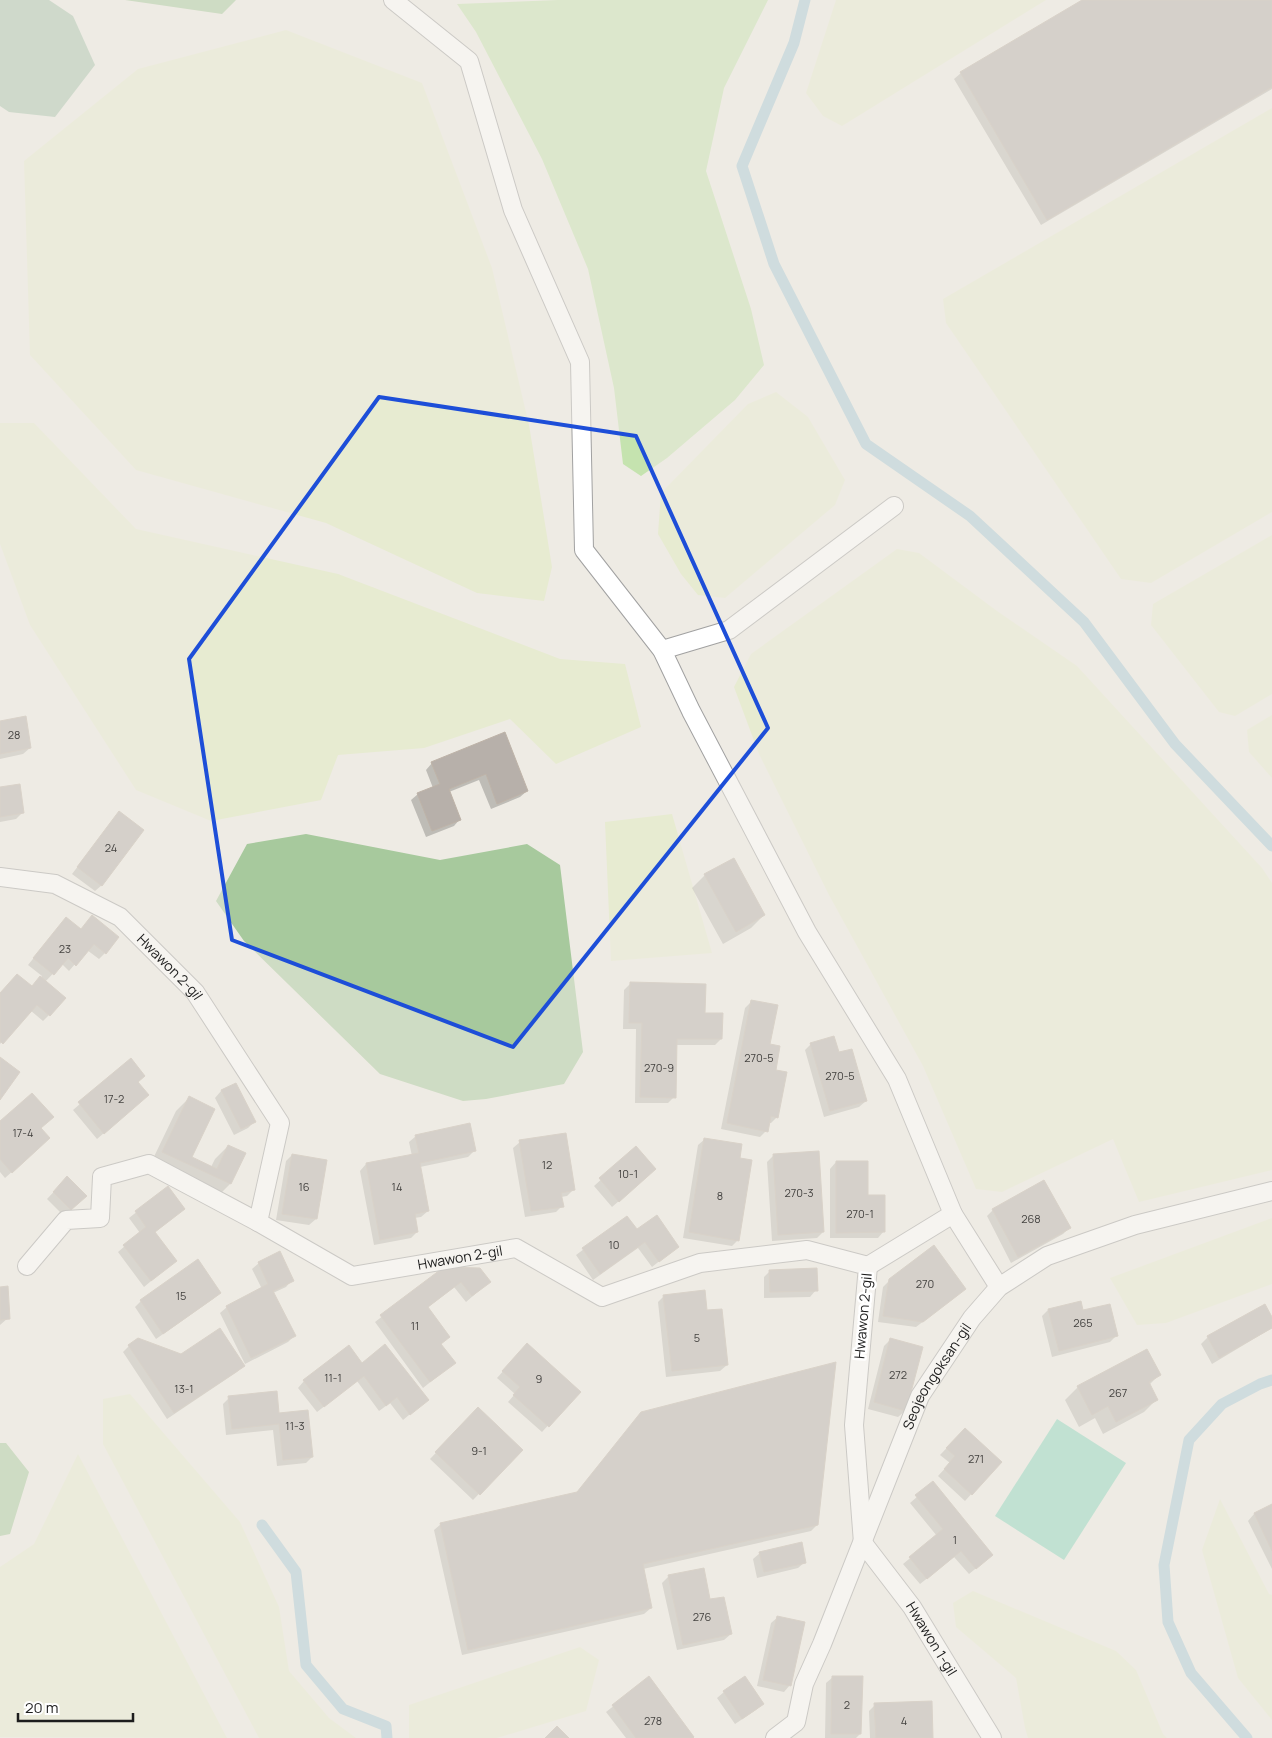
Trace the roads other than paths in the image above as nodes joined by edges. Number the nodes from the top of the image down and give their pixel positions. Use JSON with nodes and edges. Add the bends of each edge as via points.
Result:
{"nodes":[{"id":1,"x":393,"y":0,"type":"edge"},
{"id":2,"x":894,"y":506,"type":"dead end"},
{"id":3,"x":662,"y":650,"type":"junction"},
{"id":4,"x":0,"y":878,"type":"edge"},
{"id":5,"x":1272,"y":1191,"type":"edge"},
{"id":6,"x":953,"y":1214,"type":"junction"},
{"id":7,"x":258,"y":1222,"type":"junction"},
{"id":8,"x":27,"y":1266,"type":"dead end"},
{"id":9,"x":868,"y":1266,"type":"junction"},
{"id":10,"x":999,"y":1288,"type":"junction"},
{"id":11,"x":862,"y":1543,"type":"junction"},
{"id":12,"x":775,"y":1738,"type":"edge"},
{"id":13,"x":992,"y":1738,"type":"edge"}],
"edges":[{"from":1,"to":3,"type":"lane","via":[[469,61],[513,210],[580,362],[584,550]]},
{"from":2,"to":3,"type":"lane","via":[[729,630]]},
{"from":3,"to":6,"type":"lane","via":[[807,932],[897,1079]]},
{"from":4,"to":7,"type":"lane","name":"Hwawon 2-gil","via":[[55,884],[120,917],[195,992],[280,1123]]},
{"from":5,"to":10,"type":"lane","name":"Seojeongoksan-gil","via":[[1126,1228],[1047,1256]]},
{"from":6,"to":9,"type":"lane"},
{"from":6,"to":10,"type":"lane"},
{"from":7,"to":8,"type":"lane","via":[[149,1164],[102,1177],[100,1218],[66,1220]]},
{"from":7,"to":9,"type":"lane","name":"Hwawon 2-gil","via":[[352,1276],[516,1248],[602,1297],[700,1263],[807,1250]]},
{"from":9,"to":11,"type":"lane","name":"Hwawon 2-gil","via":[[854,1425]]},
{"from":10,"to":11,"type":"lane","name":"Seojeongoksan-gil","via":[[972,1318],[920,1396]]},
{"from":11,"to":12,"type":"lane","name":"Seojeongoksan-gil","via":[[804,1684],[796,1722]]},
{"from":11,"to":13,"type":"lane","name":"Hwawon 1-gil","via":[[912,1607]]}]}
